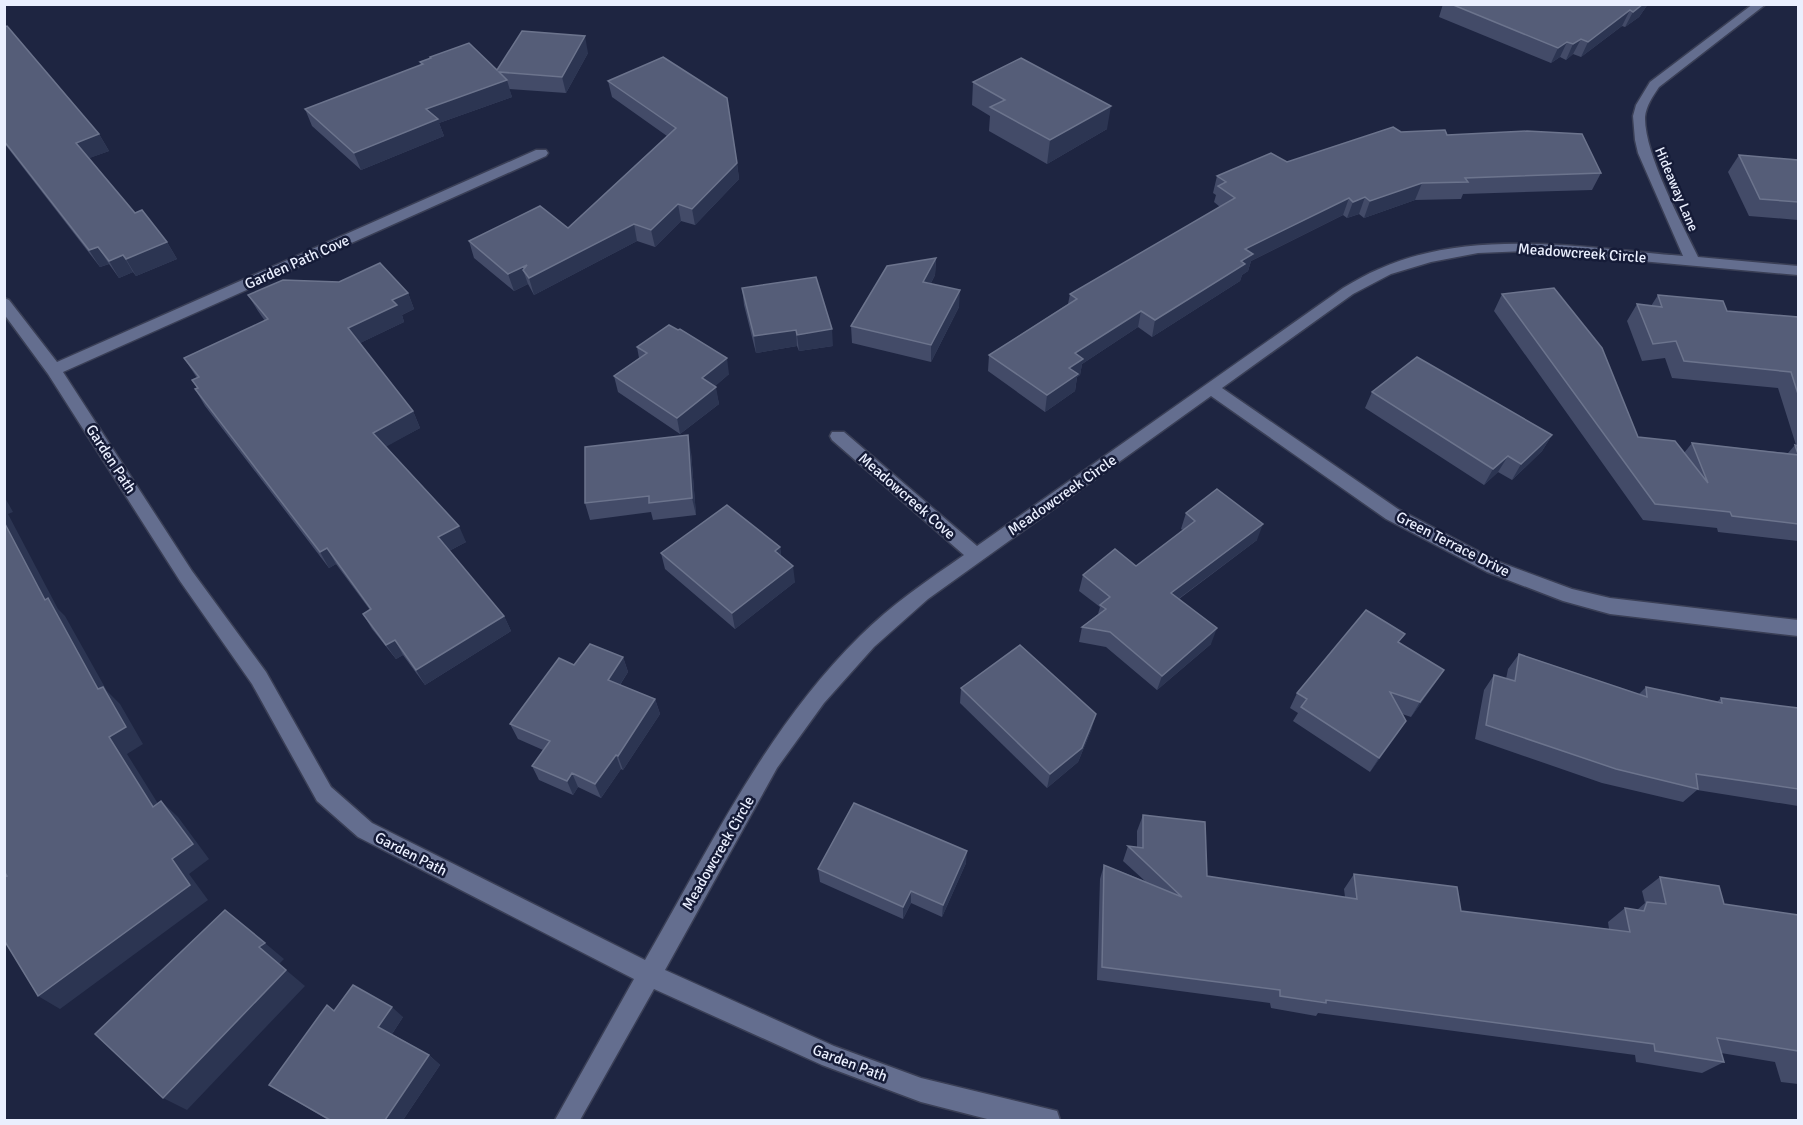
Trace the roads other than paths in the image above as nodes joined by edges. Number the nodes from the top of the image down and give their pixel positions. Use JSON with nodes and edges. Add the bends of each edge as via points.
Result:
{"nodes":[{"id":1,"x":1761,"y":4,"type":"edge"},
{"id":2,"x":540,"y":153,"type":"dead end"},
{"id":3,"x":1692,"y":261,"type":"junction"},
{"id":4,"x":1798,"y":271,"type":"edge"},
{"id":5,"x":4,"y":303,"type":"edge"},
{"id":6,"x":54,"y":370,"type":"junction"},
{"id":7,"x":1212,"y":389,"type":"junction"},
{"id":8,"x":838,"y":436,"type":"dead end"},
{"id":9,"x":977,"y":556,"type":"junction"},
{"id":10,"x":1798,"y":628,"type":"edge"},
{"id":11,"x":648,"y":974,"type":"junction"},
{"id":12,"x":567,"y":1120,"type":"edge"},
{"id":13,"x":1048,"y":1120,"type":"edge"}],
"edges":[{"from":1,"to":3,"type":"street","name":"Hideaway Lane","via":[[1654,85],[1642,105],[1641,140],[1645,153]]},
{"from":2,"to":6,"type":"street","name":"Garden Path Cove"},
{"from":3,"to":4,"type":"street","name":"Meadowcreek Circle"},
{"from":3,"to":7,"type":"street","name":"Meadowcreek Circle","via":[[1529,247],[1478,249],[1429,258],[1386,271],[1348,291]]},
{"from":5,"to":6,"type":"street","name":"Garden Path"},
{"from":6,"to":11,"type":"street","name":"Garden Path","via":[[186,576],[259,678],[324,794],[365,830]]},
{"from":7,"to":9,"type":"street","name":"Meadowcreek Circle"},
{"from":7,"to":10,"type":"street","name":"Green Terrace Drive","via":[[1392,514],[1493,567],[1570,596],[1610,606]]},
{"from":8,"to":9,"type":"street","name":"Meadowcreek Cove"},
{"from":9,"to":11,"type":"street","name":"Meadowcreek Circle","via":[[922,594],[867,641],[817,697],[770,762]]},
{"from":11,"to":12,"type":"street","name":"Meadowcreek Circle"},
{"from":11,"to":13,"type":"street","name":"Garden Path","via":[[840,1060],[921,1090]]}]}
